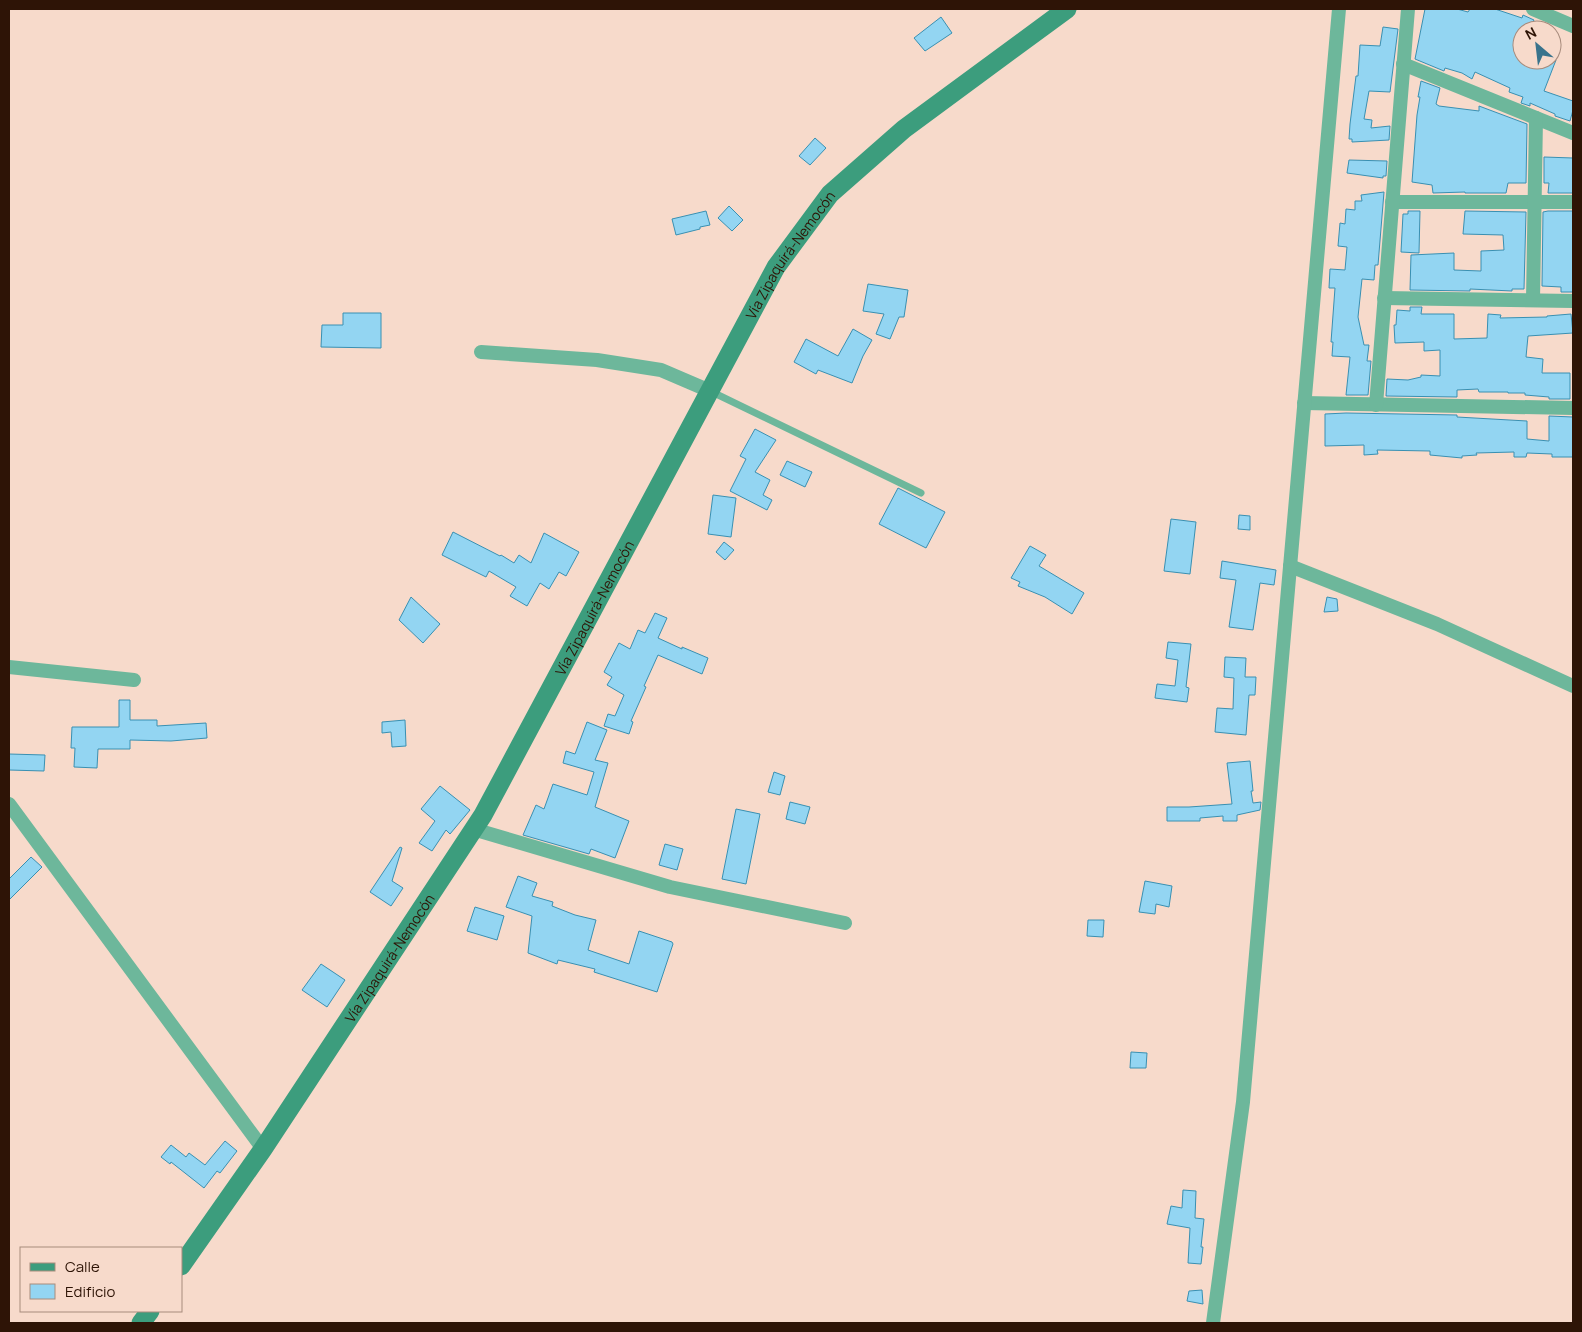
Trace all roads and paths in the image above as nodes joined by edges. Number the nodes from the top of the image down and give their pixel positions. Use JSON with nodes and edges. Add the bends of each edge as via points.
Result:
{"nodes":[{"id":1,"x":1067,"y":9,"type":"edge"},
{"id":2,"x":1339,"y":9,"type":"edge"},
{"id":3,"x":1408,"y":9,"type":"edge"},
{"id":4,"x":1533,"y":9,"type":"edge"},
{"id":5,"x":1573,"y":26,"type":"edge"},
{"id":6,"x":1403,"y":64,"type":"junction"},
{"id":7,"x":1536,"y":118,"type":"junction"},
{"id":8,"x":1573,"y":133,"type":"edge"},
{"id":9,"x":1392,"y":202,"type":"junction"},
{"id":10,"x":1573,"y":202,"type":"edge"},
{"id":11,"x":1534,"y":203,"type":"junction"},
{"id":12,"x":1384,"y":298,"type":"junction"},
{"id":13,"x":1533,"y":300,"type":"junction"},
{"id":14,"x":1573,"y":301,"type":"edge"},
{"id":15,"x":481,"y":352,"type":"dead end"},
{"id":16,"x":710,"y":391,"type":"junction"},
{"id":17,"x":1304,"y":403,"type":"junction"},
{"id":18,"x":1376,"y":405,"type":"junction"},
{"id":19,"x":1573,"y":408,"type":"edge"},
{"id":20,"x":921,"y":493,"type":"dead end"},
{"id":21,"x":1290,"y":566,"type":"junction"},
{"id":22,"x":9,"y":667,"type":"edge"},
{"id":23,"x":134,"y":680,"type":"dead end"},
{"id":24,"x":1573,"y":686,"type":"edge"},
{"id":25,"x":9,"y":804,"type":"edge"},
{"id":26,"x":473,"y":829,"type":"junction"},
{"id":27,"x":845,"y":923,"type":"dead end"},
{"id":28,"x":263,"y":1149,"type":"junction"},
{"id":29,"x":182,"y":1265,"type":"edge"},
{"id":30,"x":149,"y":1312,"type":"edge"},
{"id":31,"x":141,"y":1323,"type":"edge"},
{"id":32,"x":1213,"y":1323,"type":"edge"}],
"edges":[{"from":1,"to":16,"type":"main road","name":"Vía Zipaquirá-Nemocón","via":[[904,129],[830,194],[776,267]]},
{"from":2,"to":17,"type":"street"},
{"from":3,"to":6,"type":"street"},
{"from":4,"to":5,"type":"street"},
{"from":6,"to":7,"type":"street"},
{"from":6,"to":9,"type":"street"},
{"from":7,"to":8,"type":"street"},
{"from":7,"to":11,"type":"street"},
{"from":9,"to":11,"type":"street"},
{"from":9,"to":12,"type":"street"},
{"from":10,"to":11,"type":"street"},
{"from":11,"to":13,"type":"street"},
{"from":12,"to":13,"type":"street"},
{"from":12,"to":18,"type":"street"},
{"from":13,"to":14,"type":"street"},
{"from":15,"to":16,"type":"street","via":[[598,360],[661,370]]},
{"from":16,"to":20,"type":"lane"},
{"from":16,"to":26,"type":"main road","name":"Vía Zipaquirá-Nemocón"},
{"from":17,"to":18,"type":"street"},
{"from":17,"to":21,"type":"street"},
{"from":18,"to":19,"type":"street"},
{"from":21,"to":24,"type":"street","via":[[1438,624]]},
{"from":21,"to":32,"type":"street","via":[[1243,1102]]},
{"from":22,"to":23,"type":"street"},
{"from":25,"to":28,"type":"street"},
{"from":26,"to":27,"type":"street","via":[[670,887]]},
{"from":26,"to":28,"type":"main road","name":"Vía Zipaquirá-Nemocón"},
{"from":28,"to":29,"type":"main road","name":"Vía Zipaquirá-Nemocón"},
{"from":30,"to":31,"type":"main road"}]}
